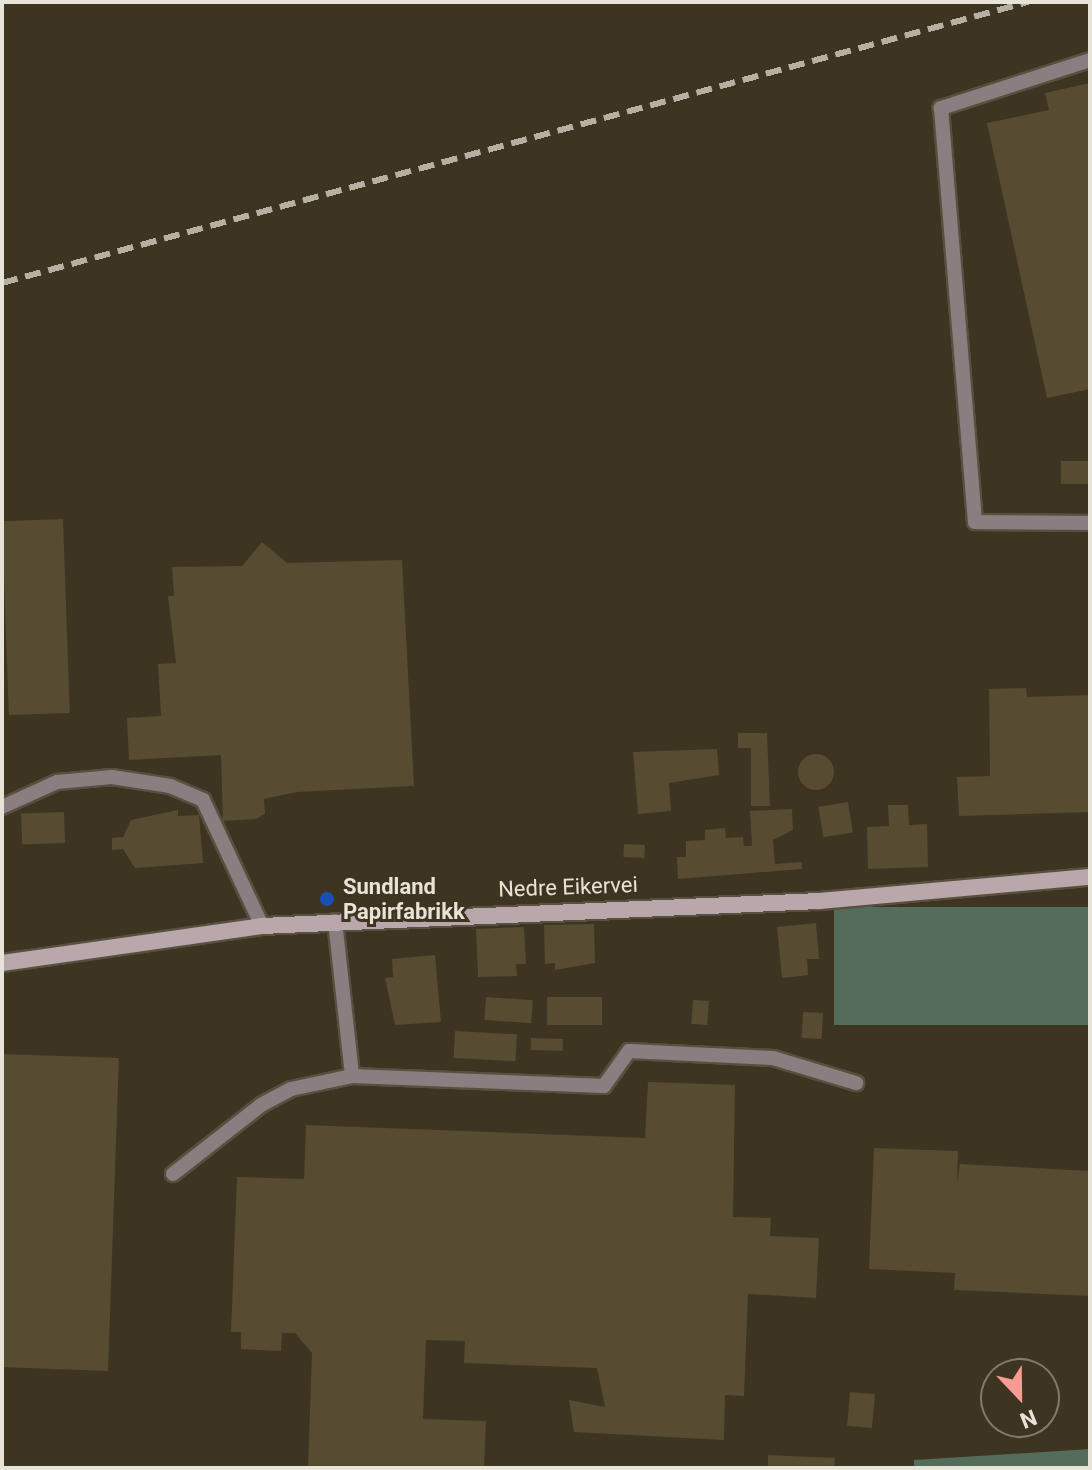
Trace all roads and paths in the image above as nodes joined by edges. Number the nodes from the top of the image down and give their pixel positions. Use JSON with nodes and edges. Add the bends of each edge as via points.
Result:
{"nodes":[{"id":1,"x":1090,"y":60,"type":"edge"},
{"id":2,"x":1090,"y":523,"type":"edge"},
{"id":3,"x":2,"y":807,"type":"edge"},
{"id":4,"x":1090,"y":877,"type":"edge"},
{"id":5,"x":335,"y":921,"type":"junction"},
{"id":6,"x":262,"y":926,"type":"junction"},
{"id":7,"x":2,"y":963,"type":"edge"},
{"id":8,"x":352,"y":1076,"type":"junction"},
{"id":9,"x":856,"y":1083,"type":"dead end"},
{"id":10,"x":173,"y":1174,"type":"dead end"}],
"edges":[{"from":1,"to":2,"type":"lane","via":[[941,108],[975,522]]},
{"from":3,"to":6,"type":"lane","via":[[57,782],[112,777],[192,795],[216,826]]},
{"from":4,"to":5,"type":"main road","name":"Nedre Eikervei","via":[[819,901]]},
{"from":5,"to":6,"type":"main road","name":"Nedre Eikervei"},
{"from":5,"to":8,"type":"lane"},
{"from":6,"to":7,"type":"main road","name":"Nedre Eikervei"},
{"from":8,"to":9,"type":"lane","via":[[604,1086],[629,1051],[773,1058]]},
{"from":8,"to":10,"type":"lane","via":[[291,1089],[261,1105]]}]}
